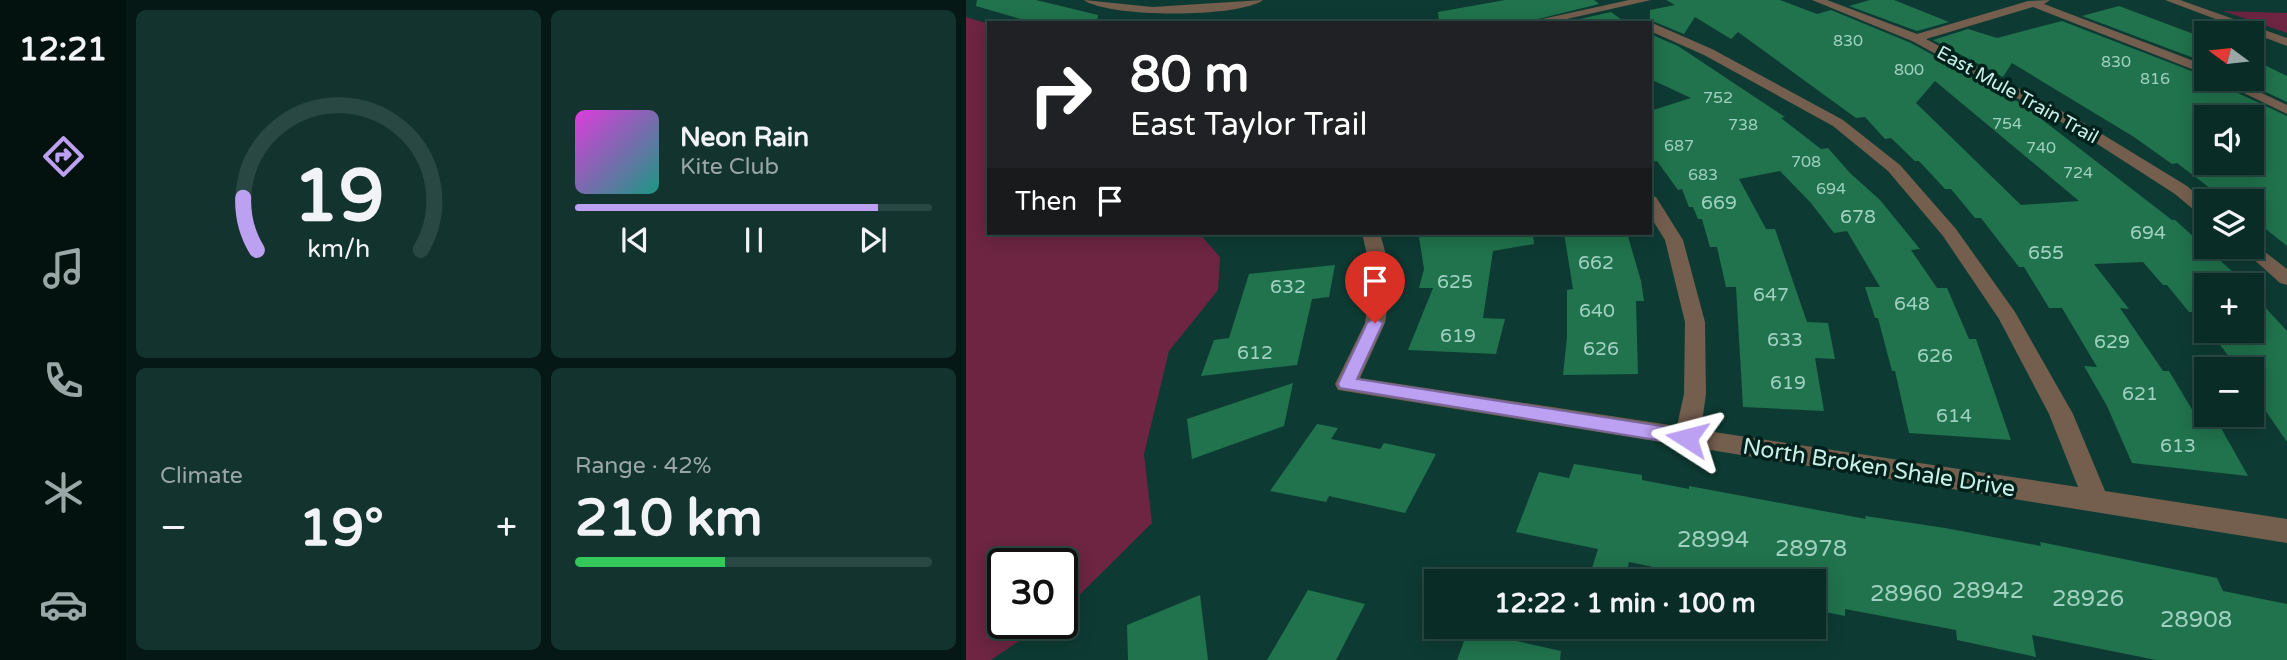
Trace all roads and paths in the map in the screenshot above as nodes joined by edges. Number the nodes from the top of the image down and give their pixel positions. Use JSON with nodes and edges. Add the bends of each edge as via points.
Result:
{"nodes":[{"id":1,"x":1089,"y":0,"type":"edge"},
{"id":2,"x":1258,"y":0,"type":"edge"},
{"id":3,"x":1646,"y":0,"type":"edge"},
{"id":4,"x":1817,"y":0,"type":"edge"},
{"id":5,"x":2170,"y":0,"type":"edge"},
{"id":6,"x":2039,"y":1,"type":"edge"},
{"id":7,"x":1636,"y":17,"type":"edge"},
{"id":8,"x":1565,"y":21,"type":"edge"},
{"id":9,"x":1652,"y":25,"type":"edge"},
{"id":10,"x":1916,"y":38,"type":"junction"},
{"id":11,"x":2287,"y":42,"type":"edge"},
{"id":12,"x":2194,"y":66,"type":"edge"},
{"id":13,"x":2247,"y":91,"type":"edge"},
{"id":14,"x":2287,"y":110,"type":"edge"},
{"id":15,"x":2194,"y":201,"type":"edge"},
{"id":16,"x":1652,"y":204,"type":"edge"},
{"id":17,"x":1372,"y":235,"type":"edge"},
{"id":18,"x":2263,"y":259,"type":"edge"},
{"id":19,"x":2287,"y":279,"type":"edge"},
{"id":20,"x":1687,"y":438,"type":"junction"},
{"id":21,"x":2096,"y":501,"type":"junction"},
{"id":22,"x":2287,"y":531,"type":"edge"}],
"edges":[{"from":1,"to":2,"type":"street","via":[[1144,11]]},
{"from":3,"to":7,"type":"street"},
{"from":4,"to":10,"type":"street","name":"East Mule Train Trail"},
{"from":5,"to":11,"type":"street"},
{"from":6,"to":10,"type":"street"},
{"from":6,"to":12,"type":"street"},
{"from":7,"to":8,"type":"street"},
{"from":9,"to":21,"type":"street","via":[[1838,123],[1894,168],[1950,233],[2008,317],[2061,414]]},
{"from":10,"to":15,"type":"street","name":"East Mule Train Trail","via":[[2079,125]]},
{"from":13,"to":14,"type":"street"},
{"from":16,"to":20,"type":"street","via":[[1674,240],[1695,321],[1695,394]]},
{"from":17,"to":20,"type":"street","name":"North Broken Shale Drive","via":[[1382,277],[1375,323],[1346,384]]},
{"from":18,"to":19,"type":"street"},
{"from":20,"to":21,"type":"street","name":"North Broken Shale Drive"},
{"from":21,"to":22,"type":"street","name":"North Broken Shale Drive"}]}
